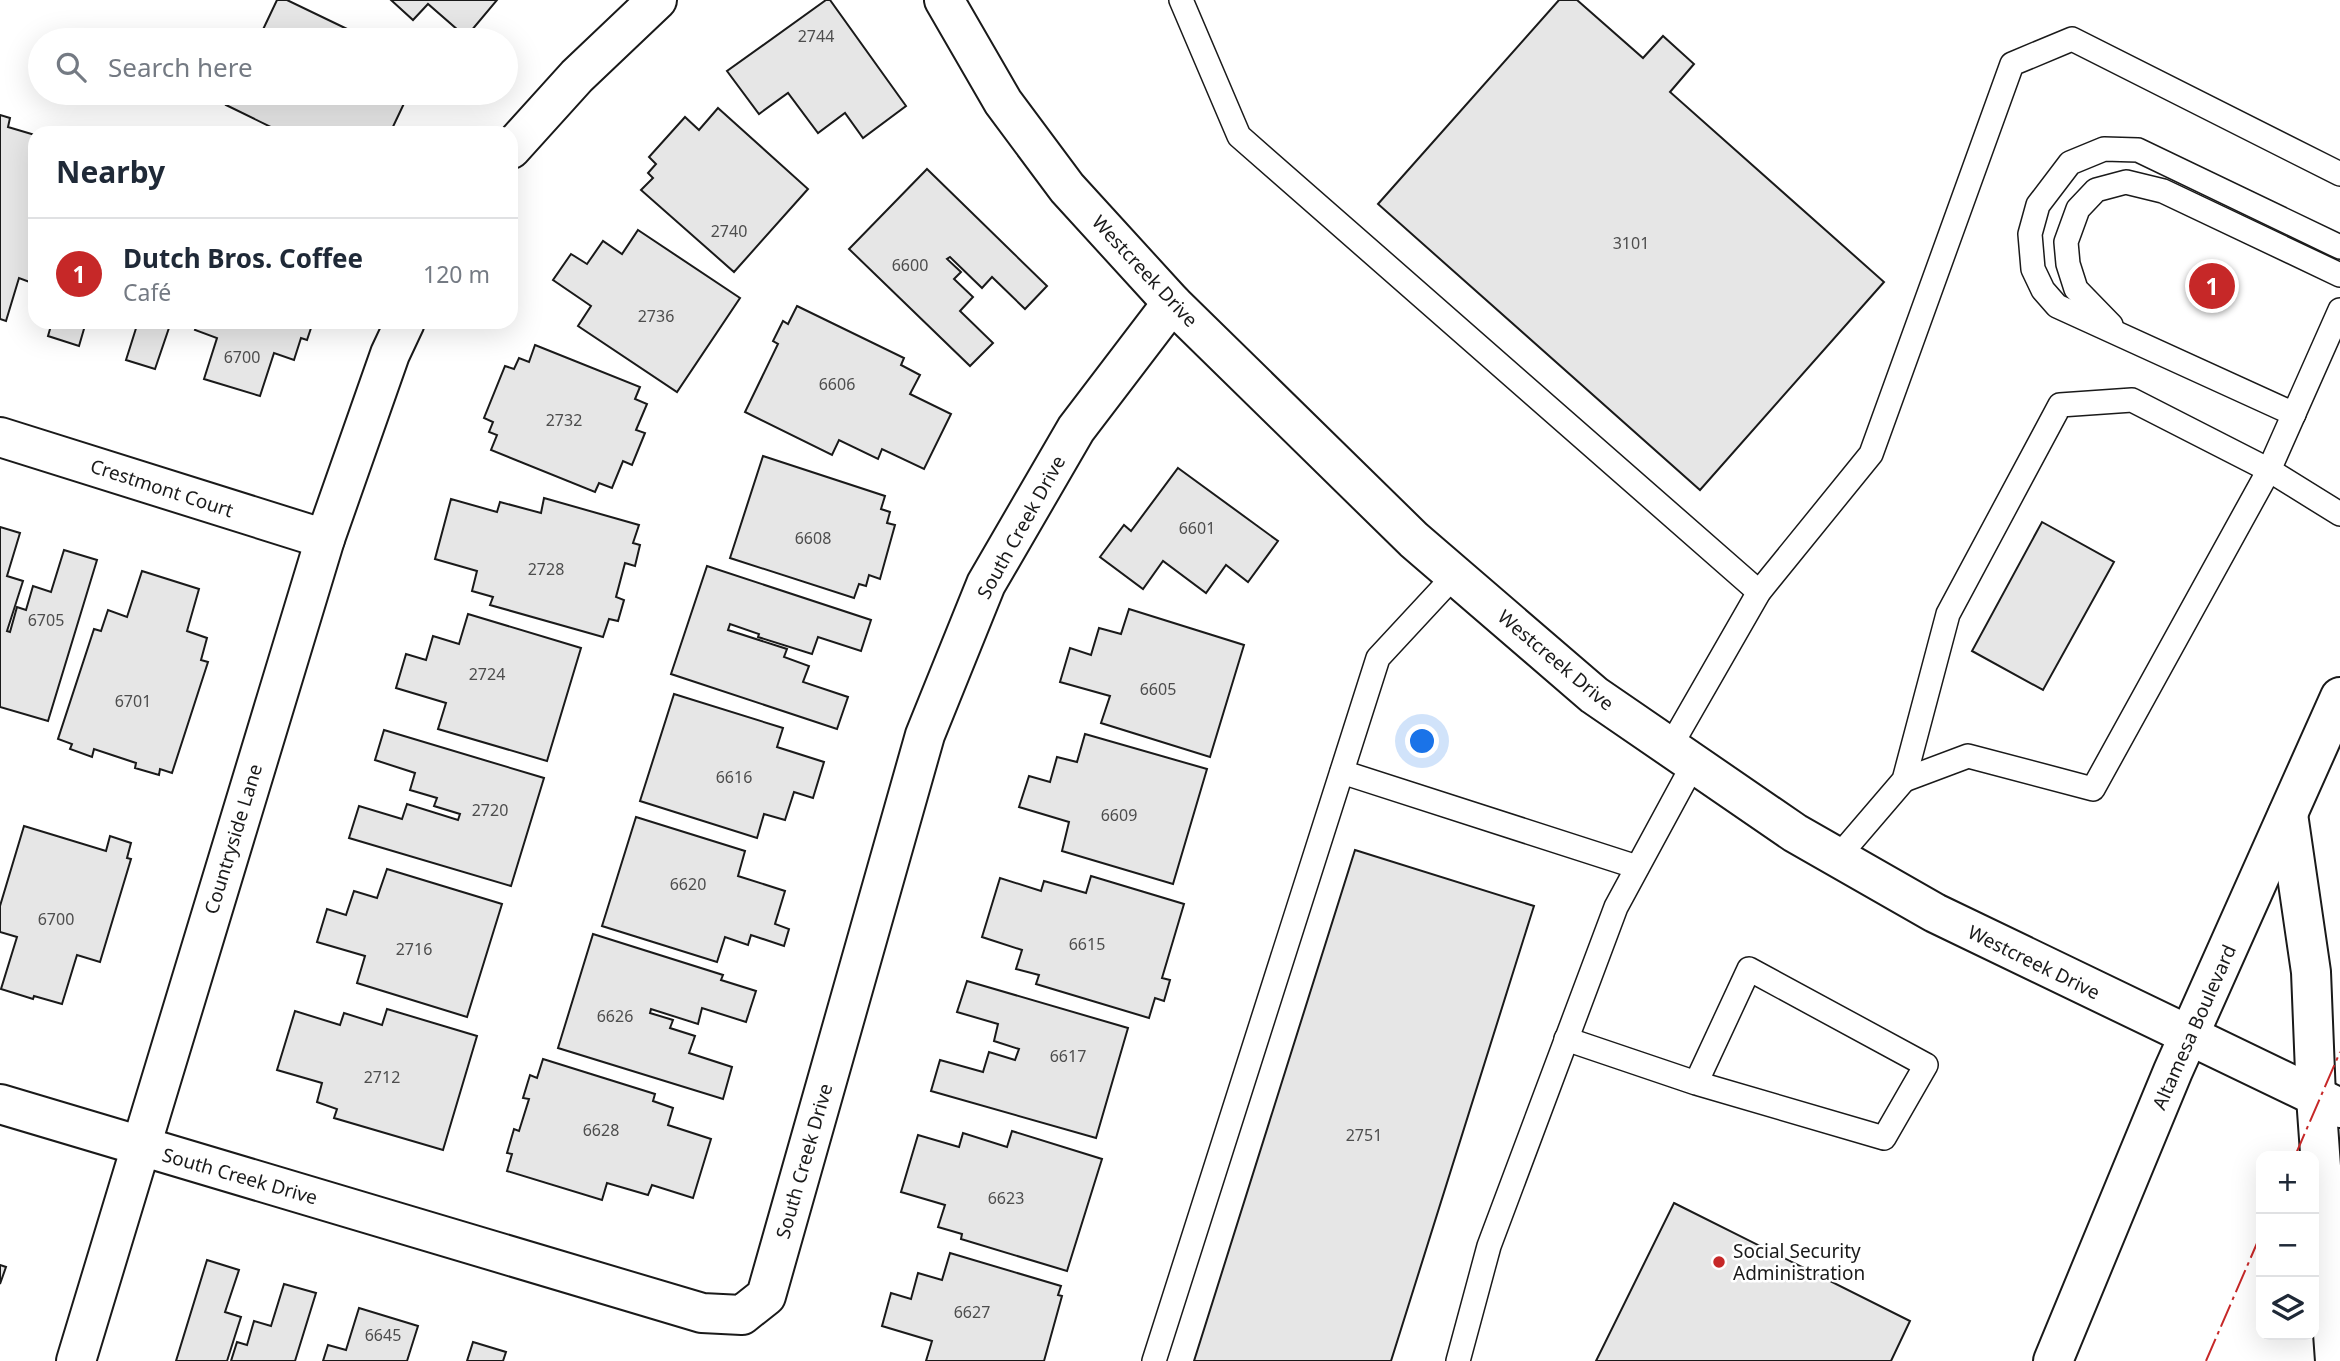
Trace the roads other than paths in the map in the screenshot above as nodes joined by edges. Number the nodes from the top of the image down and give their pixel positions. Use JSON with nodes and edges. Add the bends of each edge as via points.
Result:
{"nodes":[{"id":1,"x":657,"y":0,"type":"edge"},
{"id":2,"x":944,"y":0,"type":"edge"},
{"id":3,"x":1181,"y":0,"type":"edge"},
{"id":4,"x":518,"y":141,"type":"edge"},
{"id":5,"x":2340,"y":174,"type":"edge"},
{"id":6,"x":2340,"y":247,"type":"edge"},
{"id":7,"x":2340,"y":275,"type":"edge"},
{"id":8,"x":1172,"y":303,"type":"junction"},
{"id":9,"x":2340,"y":310,"type":"edge"},
{"id":10,"x":402,"y":329,"type":"edge"},
{"id":11,"x":2120,"y":335,"type":"junction"},
{"id":12,"x":2294,"y":414,"type":"junction"},
{"id":13,"x":0,"y":436,"type":"edge"},
{"id":14,"x":2269,"y":470,"type":"junction"},
{"id":15,"x":2340,"y":514,"type":"edge"},
{"id":16,"x":325,"y":539,"type":"junction"},
{"id":17,"x":1455,"y":575,"type":"junction"},
{"id":18,"x":1759,"y":592,"type":"junction"},
{"id":19,"x":2340,"y":696,"type":"edge"},
{"id":20,"x":1682,"y":755,"type":"junction"},
{"id":21,"x":1342,"y":772,"type":"junction"},
{"id":22,"x":1904,"y":780,"type":"junction"},
{"id":23,"x":2288,"y":814,"type":"junction"},
{"id":24,"x":1838,"y":857,"type":"junction"},
{"id":25,"x":1637,"y":867,"type":"junction"},
{"id":26,"x":2189,"y":1037,"type":"junction"},
{"id":27,"x":1566,"y":1040,"type":"junction"},
{"id":28,"x":1696,"y":1083,"type":"junction"},
{"id":29,"x":2328,"y":1102,"type":"edge"},
{"id":30,"x":0,"y":1104,"type":"edge"},
{"id":31,"x":140,"y":1146,"type":"junction"},
{"id":32,"x":75,"y":1361,"type":"edge"},
{"id":33,"x":1154,"y":1361,"type":"edge"},
{"id":34,"x":1458,"y":1361,"type":"edge"},
{"id":35,"x":2053,"y":1361,"type":"edge"},
{"id":36,"x":2335,"y":1361,"type":"edge"}],
"edges":[{"from":1,"to":4,"type":"street","via":[[577,76]]},
{"from":2,"to":8,"type":"street","name":"Westcreek Drive","via":[[1003,102],[1067,188]]},
{"from":3,"to":18,"type":"lane","via":[[1239,136]]},
{"from":5,"to":18,"type":"lane","via":[[2072,40],[2012,64],[1871,454]]},
{"from":6,"to":11,"type":"lane","via":[[2138,150],[2104,149],[2070,163],[2038,205],[2030,234],[2033,268],[2057,306]]},
{"from":7,"to":11,"type":"lane","via":[[2163,191],[2126,183],[2096,190],[2078,209],[2066,242],[2068,264],[2076,289]]},
{"from":8,"to":17,"type":"street","name":"Westcreek Drive"},
{"from":8,"to":31,"type":"street","name":"South Creek Drive","via":[[1076,429],[986,584],[925,735],[766,1296],[742,1315],[702,1313]]},
{"from":9,"to":12,"type":"lane"},
{"from":10,"to":16,"type":"street","name":"Countryside Lane"},
{"from":11,"to":12,"type":"lane"},
{"from":12,"to":14,"type":"lane"},
{"from":13,"to":16,"type":"street","name":"Crestmont Court"},
{"from":14,"to":15,"type":"lane"},
{"from":14,"to":22,"type":"lane","via":[[2094,789],[1968,756]]},
{"from":14,"to":22,"type":"lane","via":[[2132,400],[2060,405],[1948,614]]},
{"from":16,"to":31,"type":"street","name":"Countryside Lane"},
{"from":17,"to":20,"type":"street","name":"Westcreek Drive","via":[[1594,695]]},
{"from":17,"to":21,"type":"lane","via":[[1378,658]]},
{"from":18,"to":20,"type":"lane"},
{"from":19,"to":23,"type":"street","name":"Altamesa Boulevard"},
{"from":20,"to":24,"type":"street","name":"Westcreek Drive"},
{"from":20,"to":25,"type":"lane"},
{"from":21,"to":25,"type":"lane"},
{"from":21,"to":33,"type":"lane"},
{"from":22,"to":24,"type":"lane"},
{"from":23,"to":26,"type":"street","name":"Altamesa Boulevard"},
{"from":23,"to":29,"type":"street"},
{"from":24,"to":26,"type":"street","name":"Westcreek Drive","via":[[1936,913]]},
{"from":25,"to":27,"type":"lane","via":[[1616,907]]},
{"from":26,"to":29,"type":"street","name":"Westcreek Drive"},
{"from":26,"to":35,"type":"street","name":"Altamesa Boulevard"},
{"from":27,"to":28,"type":"lane"},
{"from":27,"to":34,"type":"lane","via":[[1489,1245]]},
{"from":28,"to":28,"type":"lane","via":[[1884,1138],[1926,1065],[1749,970]]},
{"from":29,"to":36,"type":"street"},
{"from":30,"to":31,"type":"street","name":"South Creek Drive"},
{"from":31,"to":32,"type":"street","name":"Countryside Lane"}]}
